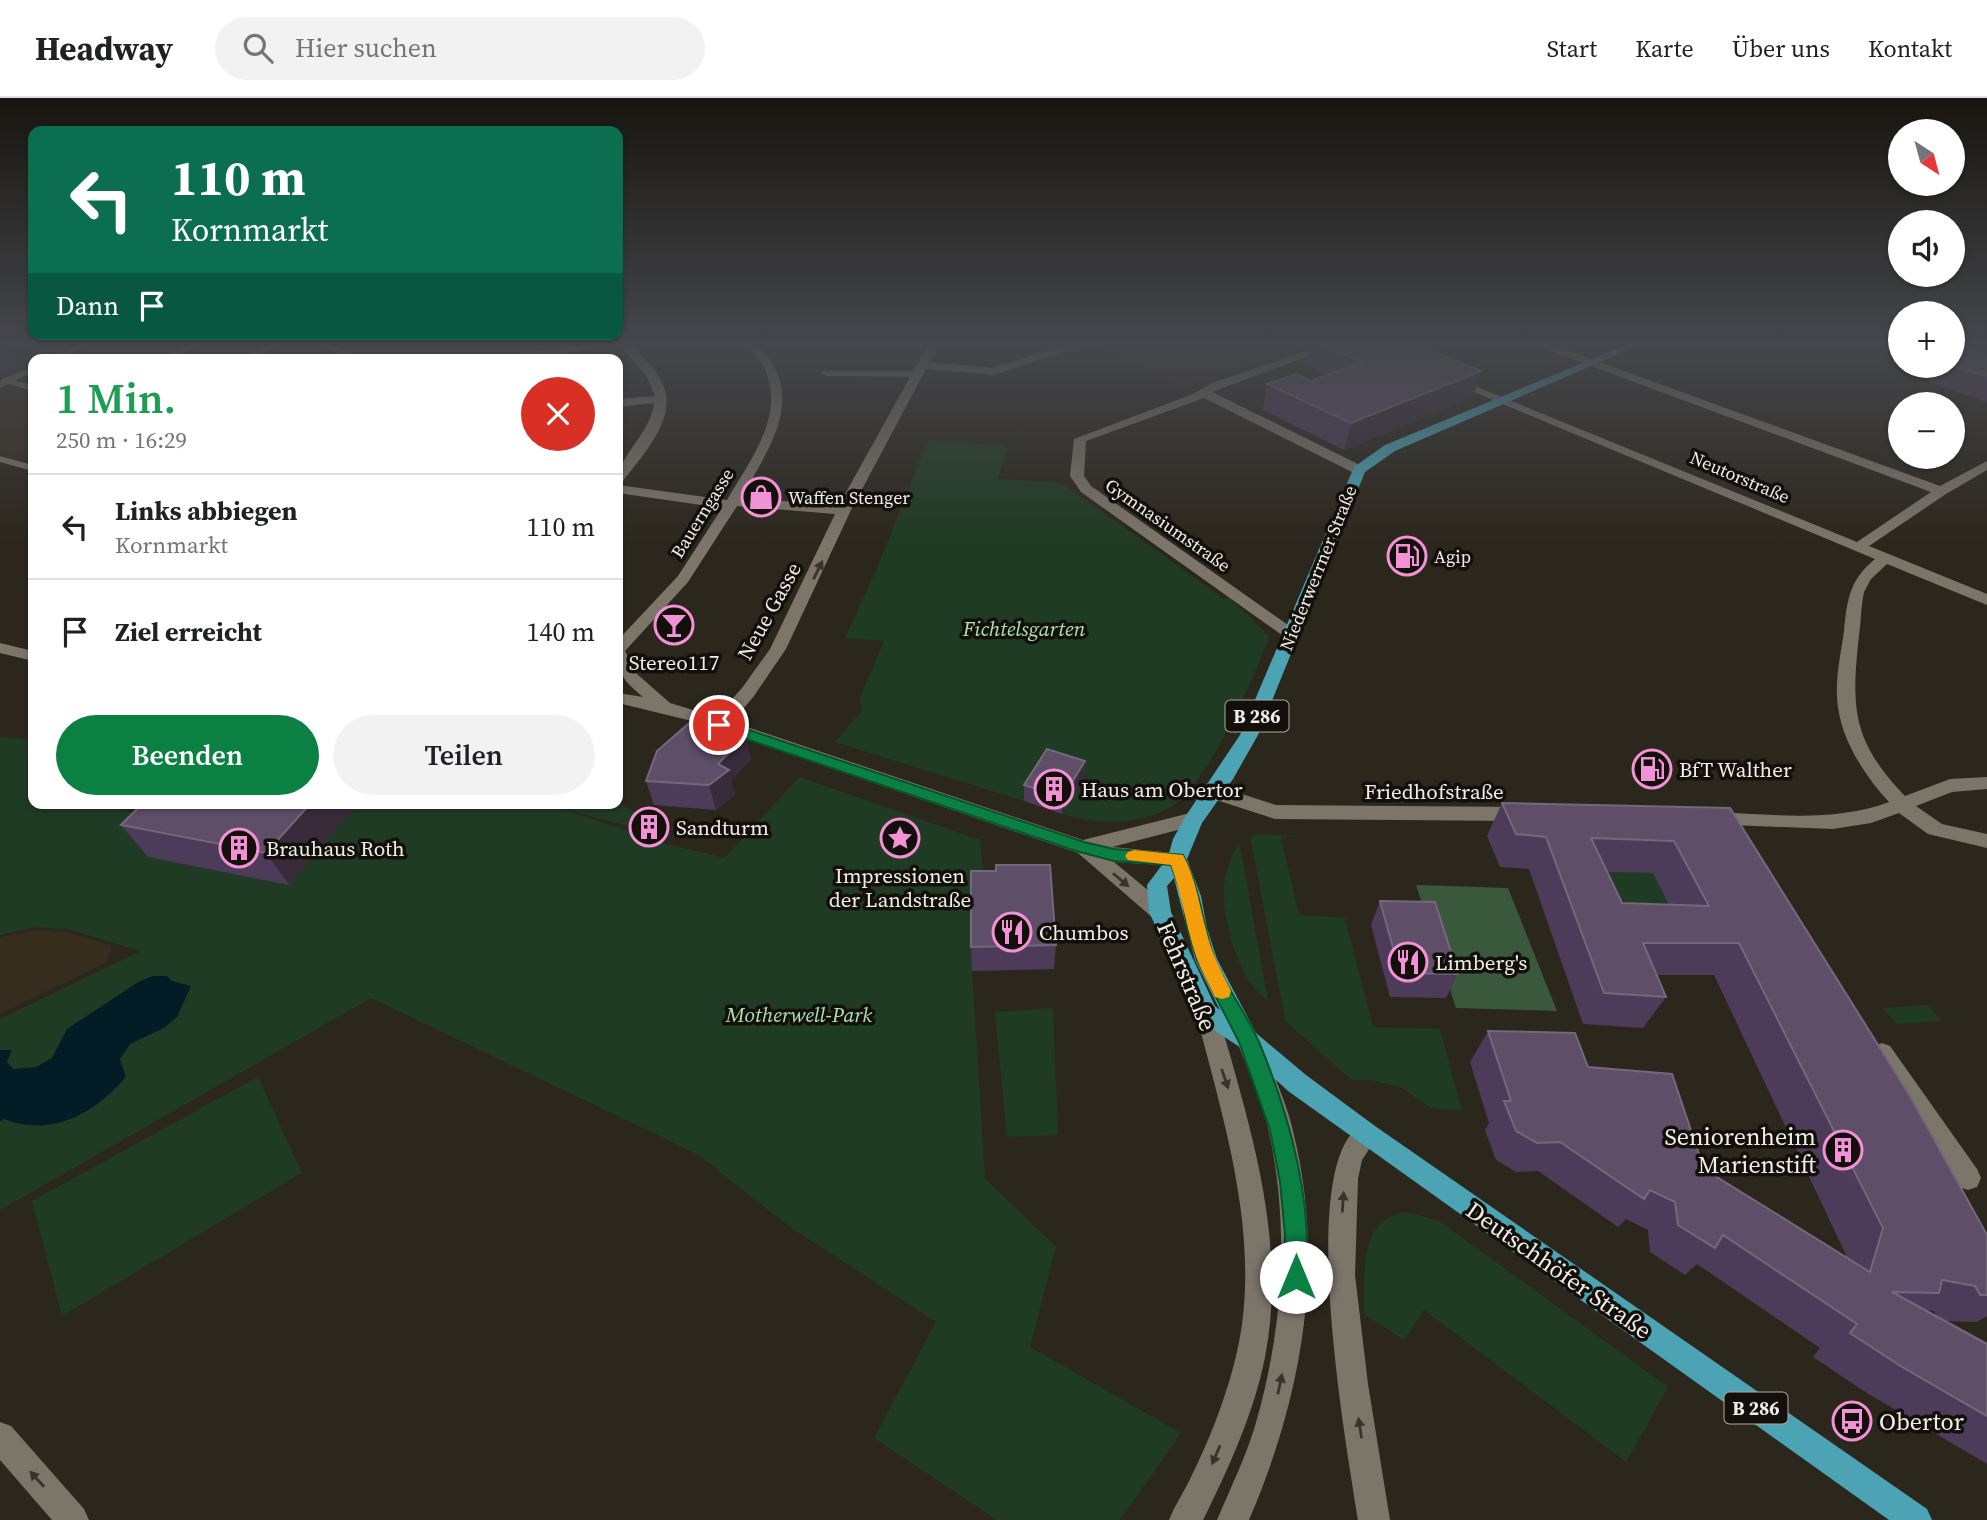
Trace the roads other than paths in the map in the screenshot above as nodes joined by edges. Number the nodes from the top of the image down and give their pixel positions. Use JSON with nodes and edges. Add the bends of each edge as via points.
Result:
{"nodes":[{"id":1,"x":660,"y":409,"type":"edge"},
{"id":2,"x":776,"y":409,"type":"edge"},
{"id":3,"x":896,"y":409,"type":"edge"},
{"id":4,"x":1163,"y":409,"type":"edge"},
{"id":5,"x":1237,"y":409,"type":"edge"},
{"id":6,"x":1479,"y":409,"type":"edge"},
{"id":7,"x":1524,"y":409,"type":"edge"},
{"id":8,"x":1718,"y":409,"type":"edge"},
{"id":9,"x":0,"y":459,"type":"edge"},
{"id":10,"x":1987,"y":465,"type":"edge"},
{"id":11,"x":28,"y":467,"type":"edge"},
{"id":12,"x":1359,"y":470,"type":"junction"},
{"id":13,"x":623,"y":471,"type":"edge"},
{"id":14,"x":1965,"y":478,"type":"junction"},
{"id":15,"x":1987,"y":486,"type":"edge"},
{"id":16,"x":623,"y":490,"type":"edge"},
{"id":17,"x":1941,"y":491,"type":"junction"},
{"id":18,"x":732,"y":503,"type":"junction"},
{"id":19,"x":844,"y":510,"type":"junction"},
{"id":20,"x":1859,"y":547,"type":"junction"},
{"id":21,"x":1885,"y":558,"type":"junction"},
{"id":22,"x":1987,"y":600,"type":"edge"},
{"id":23,"x":1292,"y":635,"type":"junction"},
{"id":24,"x":623,"y":645,"type":"edge"},
{"id":25,"x":0,"y":648,"type":"edge"},
{"id":26,"x":28,"y":655,"type":"edge"},
{"id":27,"x":623,"y":662,"type":"edge"},
{"id":28,"x":623,"y":699,"type":"edge"},
{"id":29,"x":664,"y":707,"type":"junction"},
{"id":30,"x":719,"y":725,"type":"junction"},
{"id":31,"x":1987,"y":783,"type":"edge"},
{"id":32,"x":1214,"y":792,"type":"junction"},
{"id":33,"x":1901,"y":803,"type":"junction"},
{"id":34,"x":1535,"y":814,"type":"edge"},
{"id":35,"x":1194,"y":819,"type":"junction"},
{"id":36,"x":1693,"y":819,"type":"edge"},
{"id":37,"x":1720,"y":820,"type":"junction"},
{"id":38,"x":1987,"y":841,"type":"edge"},
{"id":39,"x":1735,"y":842,"type":"edge"},
{"id":40,"x":1082,"y":847,"type":"junction"},
{"id":41,"x":1177,"y":859,"type":"junction"},
{"id":42,"x":1160,"y":912,"type":"junction"},
{"id":43,"x":1207,"y":1013,"type":"junction"},
{"id":44,"x":1870,"y":1036,"type":"edge"},
{"id":45,"x":1249,"y":1041,"type":"junction"},
{"id":46,"x":1366,"y":1134,"type":"junction"},
{"id":47,"x":1968,"y":1178,"type":"dead end"},
{"id":48,"x":0,"y":1437,"type":"edge"},
{"id":49,"x":1372,"y":1508,"type":"edge"},
{"id":50,"x":73,"y":1520,"type":"edge"},
{"id":51,"x":1185,"y":1520,"type":"edge"},
{"id":52,"x":1233,"y":1520,"type":"edge"},
{"id":53,"x":1916,"y":1520,"type":"edge"}],
"edges":[{"from":1,"to":13,"type":"street"},
{"from":2,"to":18,"type":"street","name":"Bauerngasse","via":[[766,445]]},
{"from":3,"to":19,"type":"street","name":"Neue Gasse"},
{"from":4,"to":23,"type":"street","name":"Gymnasiumstraße","via":[[1080,439],[1077,476],[1086,489]]},
{"from":5,"to":12,"type":"street"},
{"from":6,"to":12,"type":"main road","name":"Niederwerrner Straße","via":[[1390,448]]},
{"from":7,"to":20,"type":"street","name":"Neutorstraße"},
{"from":8,"to":17,"type":"street"},
{"from":9,"to":11,"type":"street"},
{"from":10,"to":14,"type":"street"},
{"from":12,"to":23,"type":"main road","name":"Niederwerrner Straße","number":"B 286"},
{"from":14,"to":15,"type":"street"},
{"from":14,"to":17,"type":"street"},
{"from":16,"to":18,"type":"street"},
{"from":17,"to":20,"type":"street"},
{"from":18,"to":19,"type":"street"},
{"from":18,"to":24,"type":"street","name":"Bauerngasse","via":[[683,579]]},
{"from":30,"to":19,"type":"street","name":"Neue Gasse","one_way":true,"via":[[766,668]]},
{"from":20,"to":21,"type":"street","name":"Neutorstraße"},
{"from":21,"to":22,"type":"street","name":"Neutorstraße"},
{"from":21,"to":33,"type":"street","via":[[1866,573],[1855,591],[1846,707],[1862,749]]},
{"from":23,"to":32,"type":"main road","name":"Niederwerrner Straße","number":"B 286","via":[[1249,735]]},
{"from":25,"to":26,"type":"street"},
{"from":27,"to":29,"type":"street","via":[[630,677]]},
{"from":28,"to":29,"type":"street"},
{"from":29,"to":30,"type":"street"},
{"from":30,"to":40,"type":"street"},
{"from":31,"to":33,"type":"street","via":[[1950,786]]},
{"from":32,"to":34,"type":"street","name":"Friedhofstraße","via":[[1275,813]]},
{"from":32,"to":35,"type":"main road","number":"B 286"},
{"from":33,"to":37,"type":"street","via":[[1871,816],[1833,822]]},
{"from":33,"to":38,"type":"street","via":[[1934,828]]},
{"from":35,"to":40,"type":"street"},
{"from":35,"to":41,"type":"main road","number":"B 286"},
{"from":36,"to":37,"type":"street"},
{"from":37,"to":39,"type":"street"},
{"from":40,"to":41,"type":"street","via":[[1114,855]]},
{"from":40,"to":42,"type":"street","one_way":true},
{"from":41,"to":42,"type":"main road","name":"Fehrstraße","number":"B 286","via":[[1157,885]]},
{"from":41,"to":45,"type":"main road","name":"Fehrstraße","number":"B 286","via":[[1206,960]]},
{"from":42,"to":43,"type":"main road","name":"Fehrstraße","number":"B 286"},
{"from":43,"to":45,"type":"main road","name":"Deutschhöfer Straße","number":"B 286"},
{"from":43,"to":51,"type":"street","name":"Fehrstraße","one_way":true,"via":[[1246,1160],[1256,1231],[1257,1291],[1253,1344],[1242,1389]]},
{"from":44,"to":47,"type":"street"},
{"from":45,"to":46,"type":"main road","name":"Deutschhöfer Straße","number":"B 286"},
{"from":52,"to":45,"type":"street","name":"Fehrstraße","one_way":true,"via":[[1275,1407],[1296,1277],[1296,1235],[1280,1130]]},
{"from":49,"to":46,"type":"street","one_way":true,"via":[[1341,1275],[1345,1179],[1350,1155]]},
{"from":46,"to":53,"type":"main road","name":"Deutschhöfer Straße","number":"B 286"},
{"from":50,"to":48,"type":"street","one_way":true}]}
